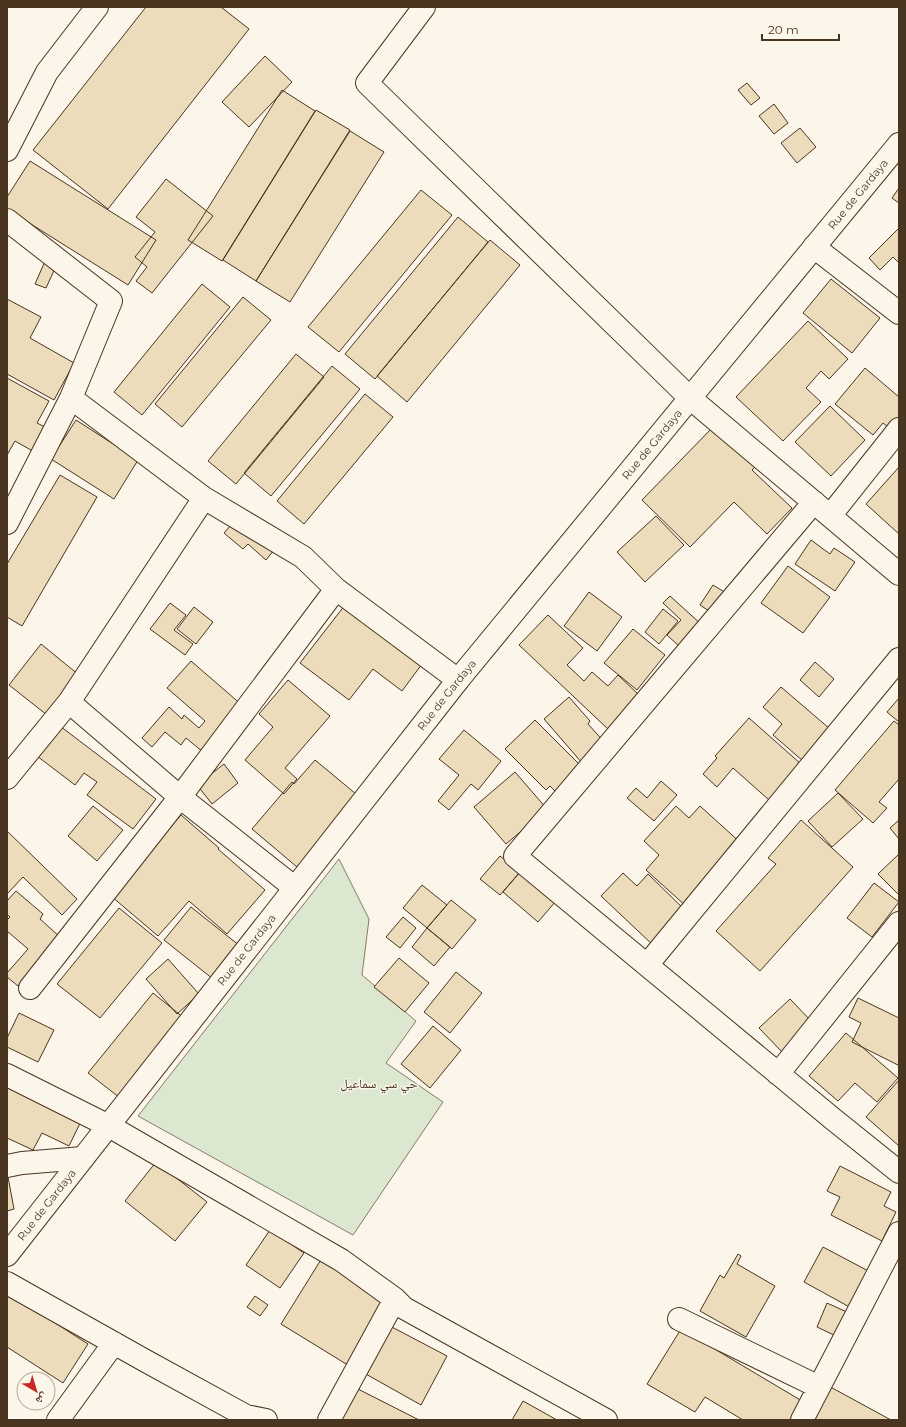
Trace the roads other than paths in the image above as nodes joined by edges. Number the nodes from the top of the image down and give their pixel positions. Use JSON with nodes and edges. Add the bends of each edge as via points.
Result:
{"nodes":[{"id":1,"x":97,"y":7,"type":"edge"},
{"id":2,"x":424,"y":7,"type":"edge"},
{"id":3,"x":899,"y":144,"type":"edge"},
{"id":4,"x":7,"y":150,"type":"edge"},
{"id":5,"x":7,"y":220,"type":"edge"},
{"id":6,"x":814,"y":247,"type":"junction"},
{"id":7,"x":899,"y":313,"type":"edge"},
{"id":8,"x":71,"y":398,"type":"junction"},
{"id":9,"x":690,"y":398,"type":"junction"},
{"id":10,"x":899,"y":429,"type":"edge"},
{"id":11,"x":204,"y":498,"type":"junction"},
{"id":12,"x":822,"y":509,"type":"junction"},
{"id":13,"x":7,"y":523,"type":"edge"},
{"id":14,"x":899,"y":574,"type":"edge"},
{"id":15,"x":336,"y":589,"type":"junction"},
{"id":16,"x":899,"y":659,"type":"edge"},
{"id":17,"x":458,"y":680,"type":"junction"},
{"id":18,"x":69,"y":702,"type":"junction"},
{"id":19,"x":7,"y":778,"type":"edge"},
{"id":20,"x":180,"y":797,"type":"junction"},
{"id":21,"x":295,"y":888,"type":"junction"},
{"id":22,"x":899,"y":923,"type":"edge"},
{"id":23,"x":647,"y":965,"type":"junction"},
{"id":24,"x":30,"y":988,"type":"dead end"},
{"id":25,"x":778,"y":1074,"type":"junction"},
{"id":26,"x":7,"y":1075,"type":"edge"},
{"id":27,"x":108,"y":1126,"type":"junction"},
{"id":28,"x":84,"y":1158,"type":"junction"},
{"id":29,"x":7,"y":1166,"type":"edge"},
{"id":30,"x":899,"y":1172,"type":"edge"},
{"id":31,"x":899,"y":1233,"type":"edge"},
{"id":32,"x":7,"y":1255,"type":"edge"},
{"id":33,"x":7,"y":1283,"type":"edge"},
{"id":34,"x":395,"y":1299,"type":"junction"},
{"id":35,"x":679,"y":1319,"type":"dead end"},
{"id":36,"x":114,"y":1344,"type":"junction"},
{"id":37,"x":819,"y":1387,"type":"junction"},
{"id":38,"x":252,"y":1419,"type":"edge"},
{"id":39,"x":58,"y":1420,"type":"edge"},
{"id":40,"x":329,"y":1420,"type":"edge"},
{"id":41,"x":606,"y":1420,"type":"edge"},
{"id":42,"x":802,"y":1420,"type":"edge"}],
"edges":[{"from":1,"to":4,"type":"street","via":[[47,72]]},
{"from":2,"to":9,"type":"street","via":[[367,83]]},
{"from":3,"to":6,"type":"street","name":"Rue de Gardaya"},
{"from":5,"to":8,"type":"street","via":[[111,301]]},
{"from":6,"to":7,"type":"street"},
{"from":6,"to":9,"type":"street","name":"Rue de Gardaya"},
{"from":8,"to":11,"type":"street"},
{"from":8,"to":13,"type":"street"},
{"from":9,"to":12,"type":"street"},
{"from":9,"to":17,"type":"street","name":"Rue de Gardaya"},
{"from":10,"to":12,"type":"street"},
{"from":11,"to":15,"type":"street","via":[[303,557]]},
{"from":11,"to":18,"type":"street"},
{"from":12,"to":14,"type":"street"},
{"from":12,"to":23,"type":"street","via":[[515,856]]},
{"from":15,"to":17,"type":"street"},
{"from":15,"to":20,"type":"street"},
{"from":16,"to":23,"type":"street"},
{"from":17,"to":21,"type":"street","name":"Rue de Gardaya"},
{"from":18,"to":19,"type":"street"},
{"from":18,"to":20,"type":"street"},
{"from":20,"to":21,"type":"street"},
{"from":20,"to":24,"type":"street"},
{"from":21,"to":27,"type":"street","name":"Rue de Gardaya"},
{"from":22,"to":25,"type":"street"},
{"from":23,"to":25,"type":"street"},
{"from":25,"to":30,"type":"street"},
{"from":26,"to":27,"type":"street"},
{"from":27,"to":28,"type":"street","name":"Rue de Gardaya"},
{"from":27,"to":34,"type":"street","via":[[341,1260]]},
{"from":28,"to":29,"type":"street"},
{"from":28,"to":32,"type":"street","name":"Rue de Gardaya"},
{"from":31,"to":37,"type":"street"},
{"from":33,"to":36,"type":"street"},
{"from":34,"to":40,"type":"street"},
{"from":34,"to":41,"type":"street","via":[[404,1308]]},
{"from":35,"to":37,"type":"street"},
{"from":36,"to":38,"type":"street"},
{"from":36,"to":39,"type":"street"},
{"from":37,"to":42,"type":"street"}]}
